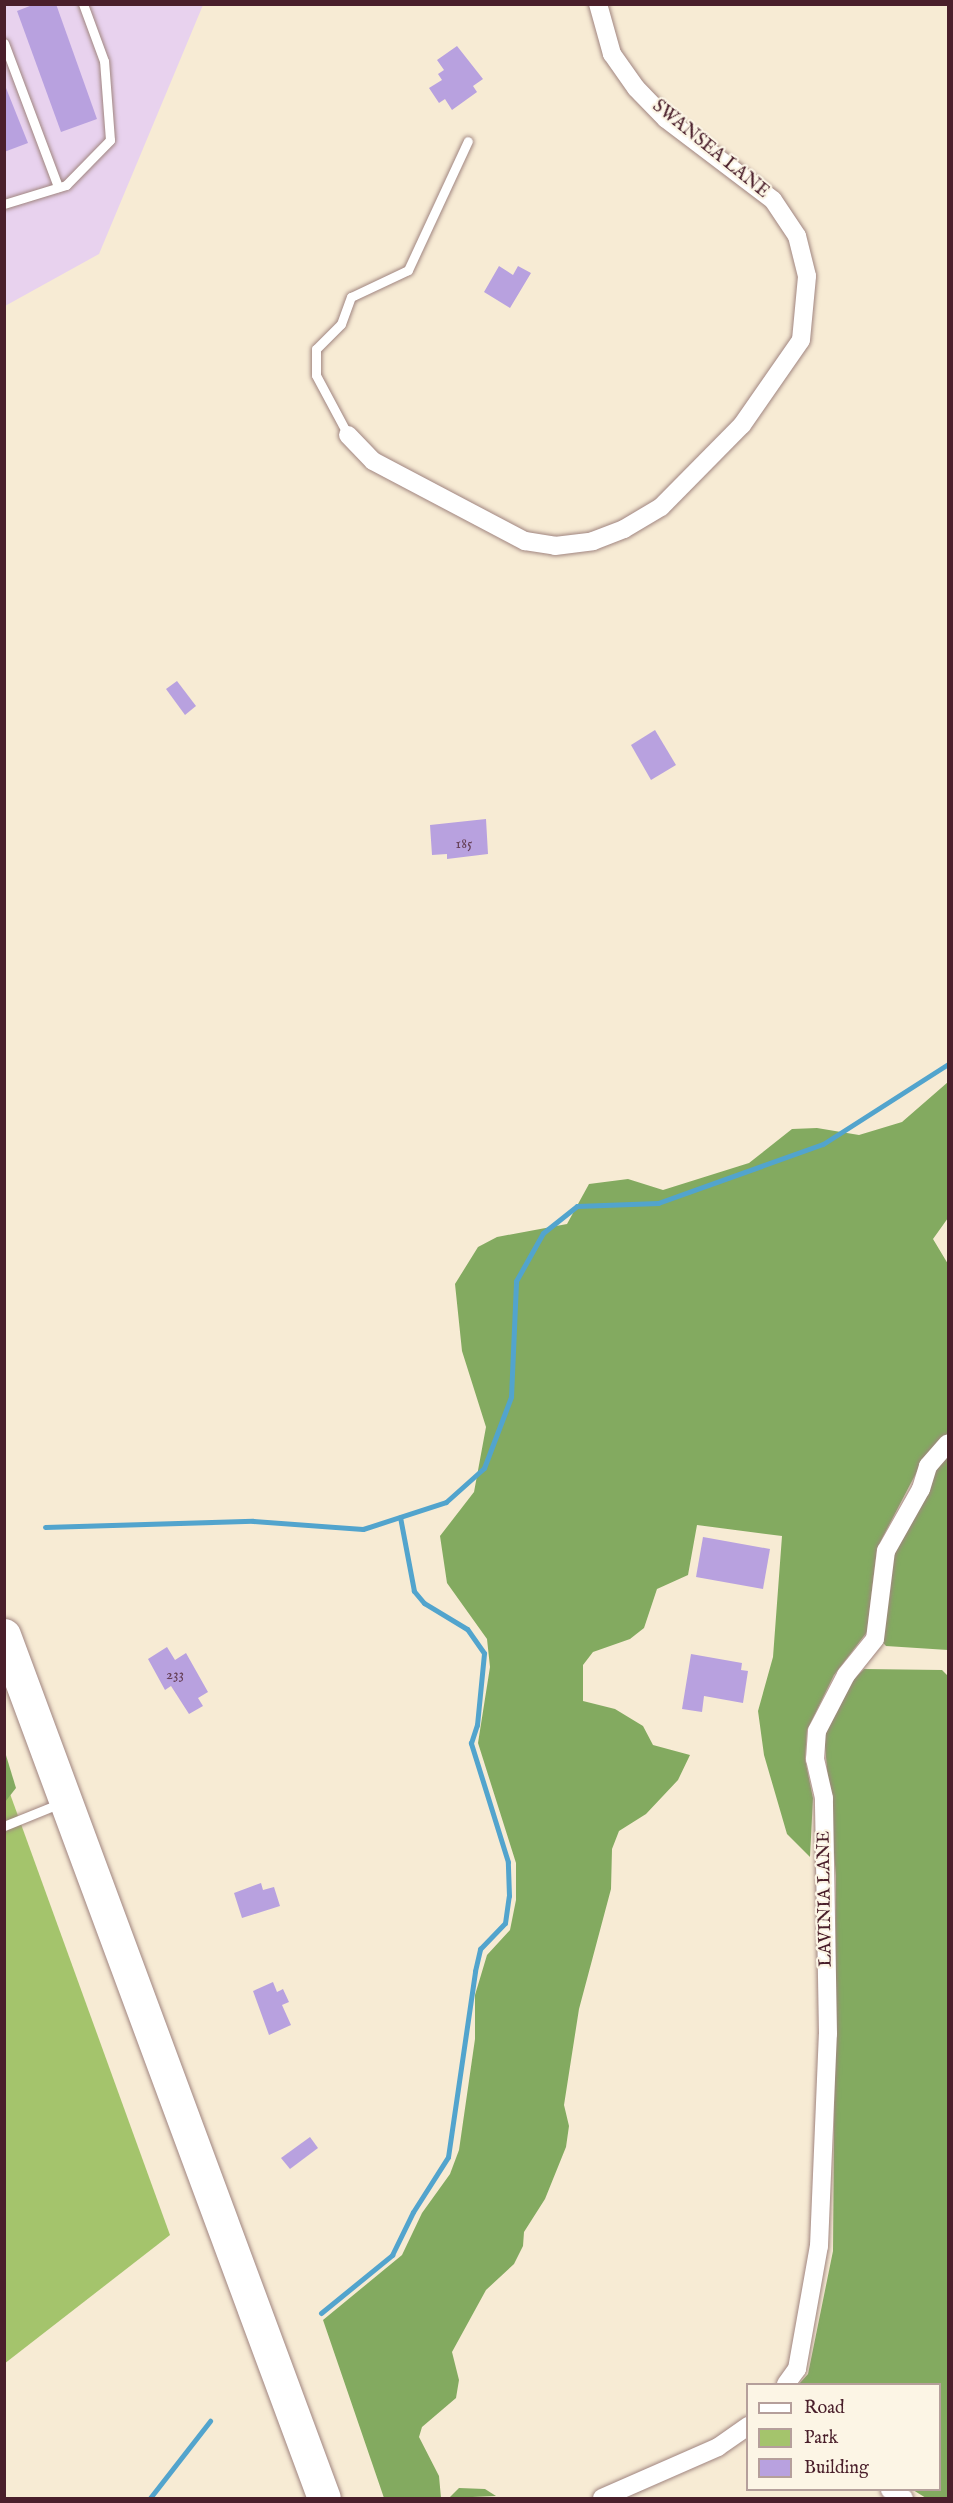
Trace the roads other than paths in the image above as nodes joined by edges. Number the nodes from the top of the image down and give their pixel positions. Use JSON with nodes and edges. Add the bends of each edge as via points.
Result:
{"nodes":[{"id":1,"x":83,"y":4,"type":"edge"},
{"id":2,"x":598,"y":4,"type":"edge"},
{"id":3,"x":4,"y":43,"type":"edge"},
{"id":4,"x":468,"y":141,"type":"dead end"},
{"id":5,"x":58,"y":187,"type":"junction"},
{"id":6,"x":4,"y":204,"type":"edge"},
{"id":7,"x":348,"y":435,"type":"joint"},
{"id":8,"x":948,"y":1443,"type":"edge"},
{"id":9,"x":4,"y":1635,"type":"edge"},
{"id":10,"x":65,"y":1802,"type":"junction"},
{"id":11,"x":4,"y":1826,"type":"edge"},
{"id":12,"x":787,"y":2383,"type":"edge"},
{"id":13,"x":746,"y":2427,"type":"edge"},
{"id":14,"x":324,"y":2499,"type":"edge"},
{"id":15,"x":602,"y":2499,"type":"edge"}],
"edges":[{"from":1,"to":5,"type":"lane","via":[[104,61],[110,140],[66,185]]},
{"from":2,"to":7,"type":"street","name":"SWANSEA LANE","via":[[612,54],[636,88],[666,119],[773,200],[797,236],[807,276],[801,340],[742,425],[661,507],[624,530],[593,542],[555,546],[525,542],[373,461]]},
{"from":3,"to":5,"type":"lane"},
{"from":4,"to":7,"type":"lane","via":[[408,270],[351,297],[341,324],[316,349],[316,375]]},
{"from":5,"to":6,"type":"lane"},
{"from":8,"to":12,"type":"street","name":"LAVINIA LANE","via":[[928,1466],[921,1489],[886,1551],[874,1639],[846,1675],[817,1731],[815,1759],[824,1798],[828,2034],[819,2234],[797,2369]]},
{"from":9,"to":10,"type":"highway"},
{"from":10,"to":11,"type":"lane"},
{"from":10,"to":14,"type":"highway"},
{"from":13,"to":15,"type":"street","via":[[718,2447]]}]}
